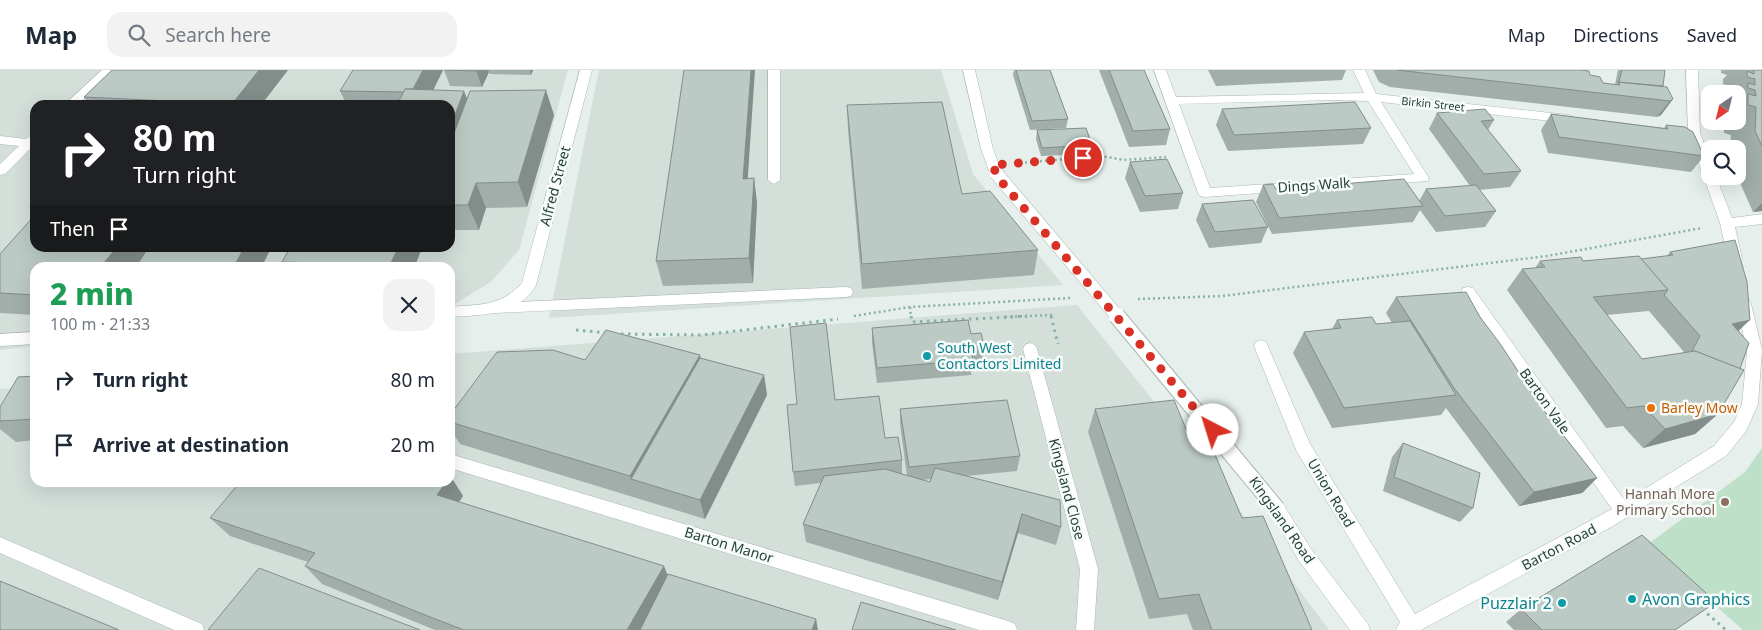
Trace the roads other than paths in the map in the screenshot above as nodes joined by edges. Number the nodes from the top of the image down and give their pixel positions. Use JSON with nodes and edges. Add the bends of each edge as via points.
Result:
{"nodes":[{"id":1,"x":109,"y":70,"type":"edge"},
{"id":2,"x":586,"y":70,"type":"edge"},
{"id":3,"x":774,"y":70,"type":"edge"},
{"id":4,"x":969,"y":70,"type":"edge"},
{"id":5,"x":1160,"y":70,"type":"edge"},
{"id":6,"x":1359,"y":70,"type":"edge"},
{"id":7,"x":1692,"y":70,"type":"edge"},
{"id":8,"x":1372,"y":97,"type":"junction"},
{"id":9,"x":76,"y":100,"type":"edge"},
{"id":10,"x":1172,"y":101,"type":"junction"},
{"id":11,"x":1577,"y":120,"type":"edge"},
{"id":12,"x":0,"y":140,"type":"edge"},
{"id":13,"x":30,"y":140,"type":"edge"},
{"id":14,"x":30,"y":142,"type":"edge"},
{"id":15,"x":0,"y":171,"type":"edge"},
{"id":16,"x":774,"y":180,"type":"dead end"},
{"id":17,"x":1762,"y":219,"type":"edge"},
{"id":18,"x":1727,"y":224,"type":"junction"},
{"id":19,"x":1739,"y":276,"type":"edge"},
{"id":20,"x":846,"y":292,"type":"dead end"},
{"id":21,"x":1468,"y":292,"type":"edge"},
{"id":22,"x":1743,"y":296,"type":"edge"},
{"id":23,"x":495,"y":308,"type":"junction"},
{"id":24,"x":455,"y":312,"type":"edge"},
{"id":25,"x":30,"y":338,"type":"edge"},
{"id":26,"x":0,"y":340,"type":"edge"},
{"id":27,"x":1261,"y":346,"type":"dead end"},
{"id":28,"x":1030,"y":349,"type":"dead end"},
{"id":29,"x":1758,"y":353,"type":"edge"},
{"id":30,"x":455,"y":463,"type":"edge"},
{"id":31,"x":1622,"y":510,"type":"junction"},
{"id":32,"x":0,"y":545,"type":"edge"},
{"id":33,"x":1408,"y":628,"type":"edge"},
{"id":34,"x":195,"y":630,"type":"edge"},
{"id":35,"x":1008,"y":630,"type":"edge"},
{"id":36,"x":1085,"y":630,"type":"edge"},
{"id":37,"x":1361,"y":630,"type":"edge"}],
"edges":[{"from":1,"to":9,"type":"street"},
{"from":2,"to":23,"type":"street","name":"Alfred Street","via":[[529,284],[517,298]]},
{"from":3,"to":16,"type":"street"},
{"from":4,"to":37,"type":"street","name":"Kingsland Road","bridge":true,"via":[[994,169],[1238,460],[1277,509],[1305,555]]},
{"from":5,"to":10,"type":"street"},
{"from":6,"to":8,"type":"street"},
{"from":7,"to":18,"type":"street","via":[[1689,133]]},
{"from":8,"to":10,"type":"street","name":"Birkin Street"},
{"from":8,"to":10,"type":"street","name":"Dings Walk","via":[[1423,178],[1205,193]]},
{"from":8,"to":11,"type":"street","name":"Birkin Street"},
{"from":12,"to":13,"type":"street"},
{"from":14,"to":15,"type":"street"},
{"from":17,"to":18,"type":"street"},
{"from":18,"to":19,"type":"street"},
{"from":20,"to":23,"type":"street"},
{"from":21,"to":31,"type":"street","name":"Barton Vale"},
{"from":22,"to":29,"type":"street","name":"Barton Road"},
{"from":23,"to":24,"type":"street"},
{"from":25,"to":26,"type":"street"},
{"from":27,"to":33,"type":"street","name":"Union Road","via":[[1303,447]]},
{"from":28,"to":36,"type":"street","name":"Kingsland Close","via":[[1088,569]]},
{"from":29,"to":31,"type":"street","name":"Barton Road","via":[[1750,404],[1740,426],[1720,451]]},
{"from":30,"to":35,"type":"street","name":"Barton Manor"},
{"from":31,"to":33,"type":"street","name":"Barton Road"},
{"from":32,"to":34,"type":"street"}]}
